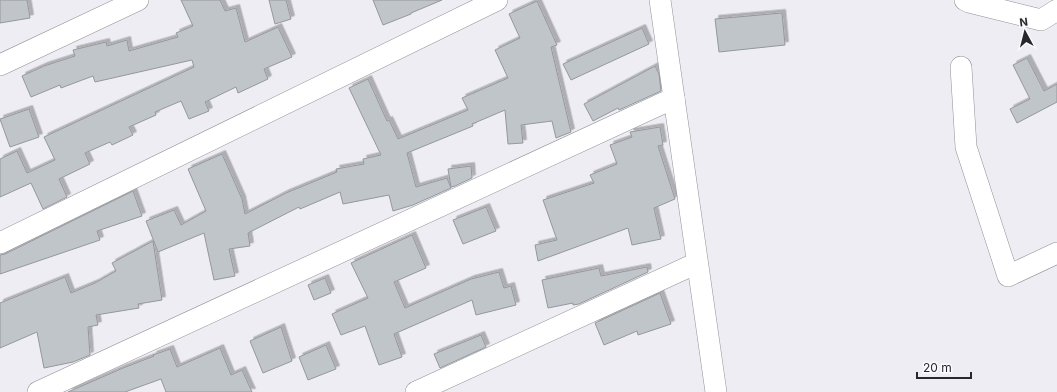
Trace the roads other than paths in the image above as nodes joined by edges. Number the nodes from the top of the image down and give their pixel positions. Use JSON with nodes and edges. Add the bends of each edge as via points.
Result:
{"nodes":[{"id":1,"x":138,"y":0,"type":"edge"},
{"id":2,"x":497,"y":0,"type":"edge"},
{"id":3,"x":660,"y":0,"type":"edge"},
{"id":4,"x":965,"y":0,"type":"edge"},
{"id":5,"x":1057,"y":10,"type":"edge"},
{"id":6,"x":0,"y":66,"type":"edge"},
{"id":7,"x":961,"y":67,"type":"dead end"},
{"id":8,"x":674,"y":98,"type":"junction"},
{"id":9,"x":0,"y":243,"type":"edge"},
{"id":10,"x":1057,"y":253,"type":"edge"},
{"id":11,"x":697,"y":263,"type":"junction"},
{"id":12,"x":38,"y":392,"type":"edge"},
{"id":13,"x":416,"y":392,"type":"edge"},
{"id":14,"x":716,"y":392,"type":"edge"}],
"edges":[{"from":1,"to":6,"type":"street"},
{"from":2,"to":9,"type":"street"},
{"from":3,"to":8,"type":"street"},
{"from":4,"to":5,"type":"street","via":[[1041,20]]},
{"from":7,"to":10,"type":"street","via":[[966,147],[1008,276]]},
{"from":8,"to":11,"type":"street"},
{"from":8,"to":12,"type":"street"},
{"from":11,"to":13,"type":"street"},
{"from":11,"to":14,"type":"street"}]}
